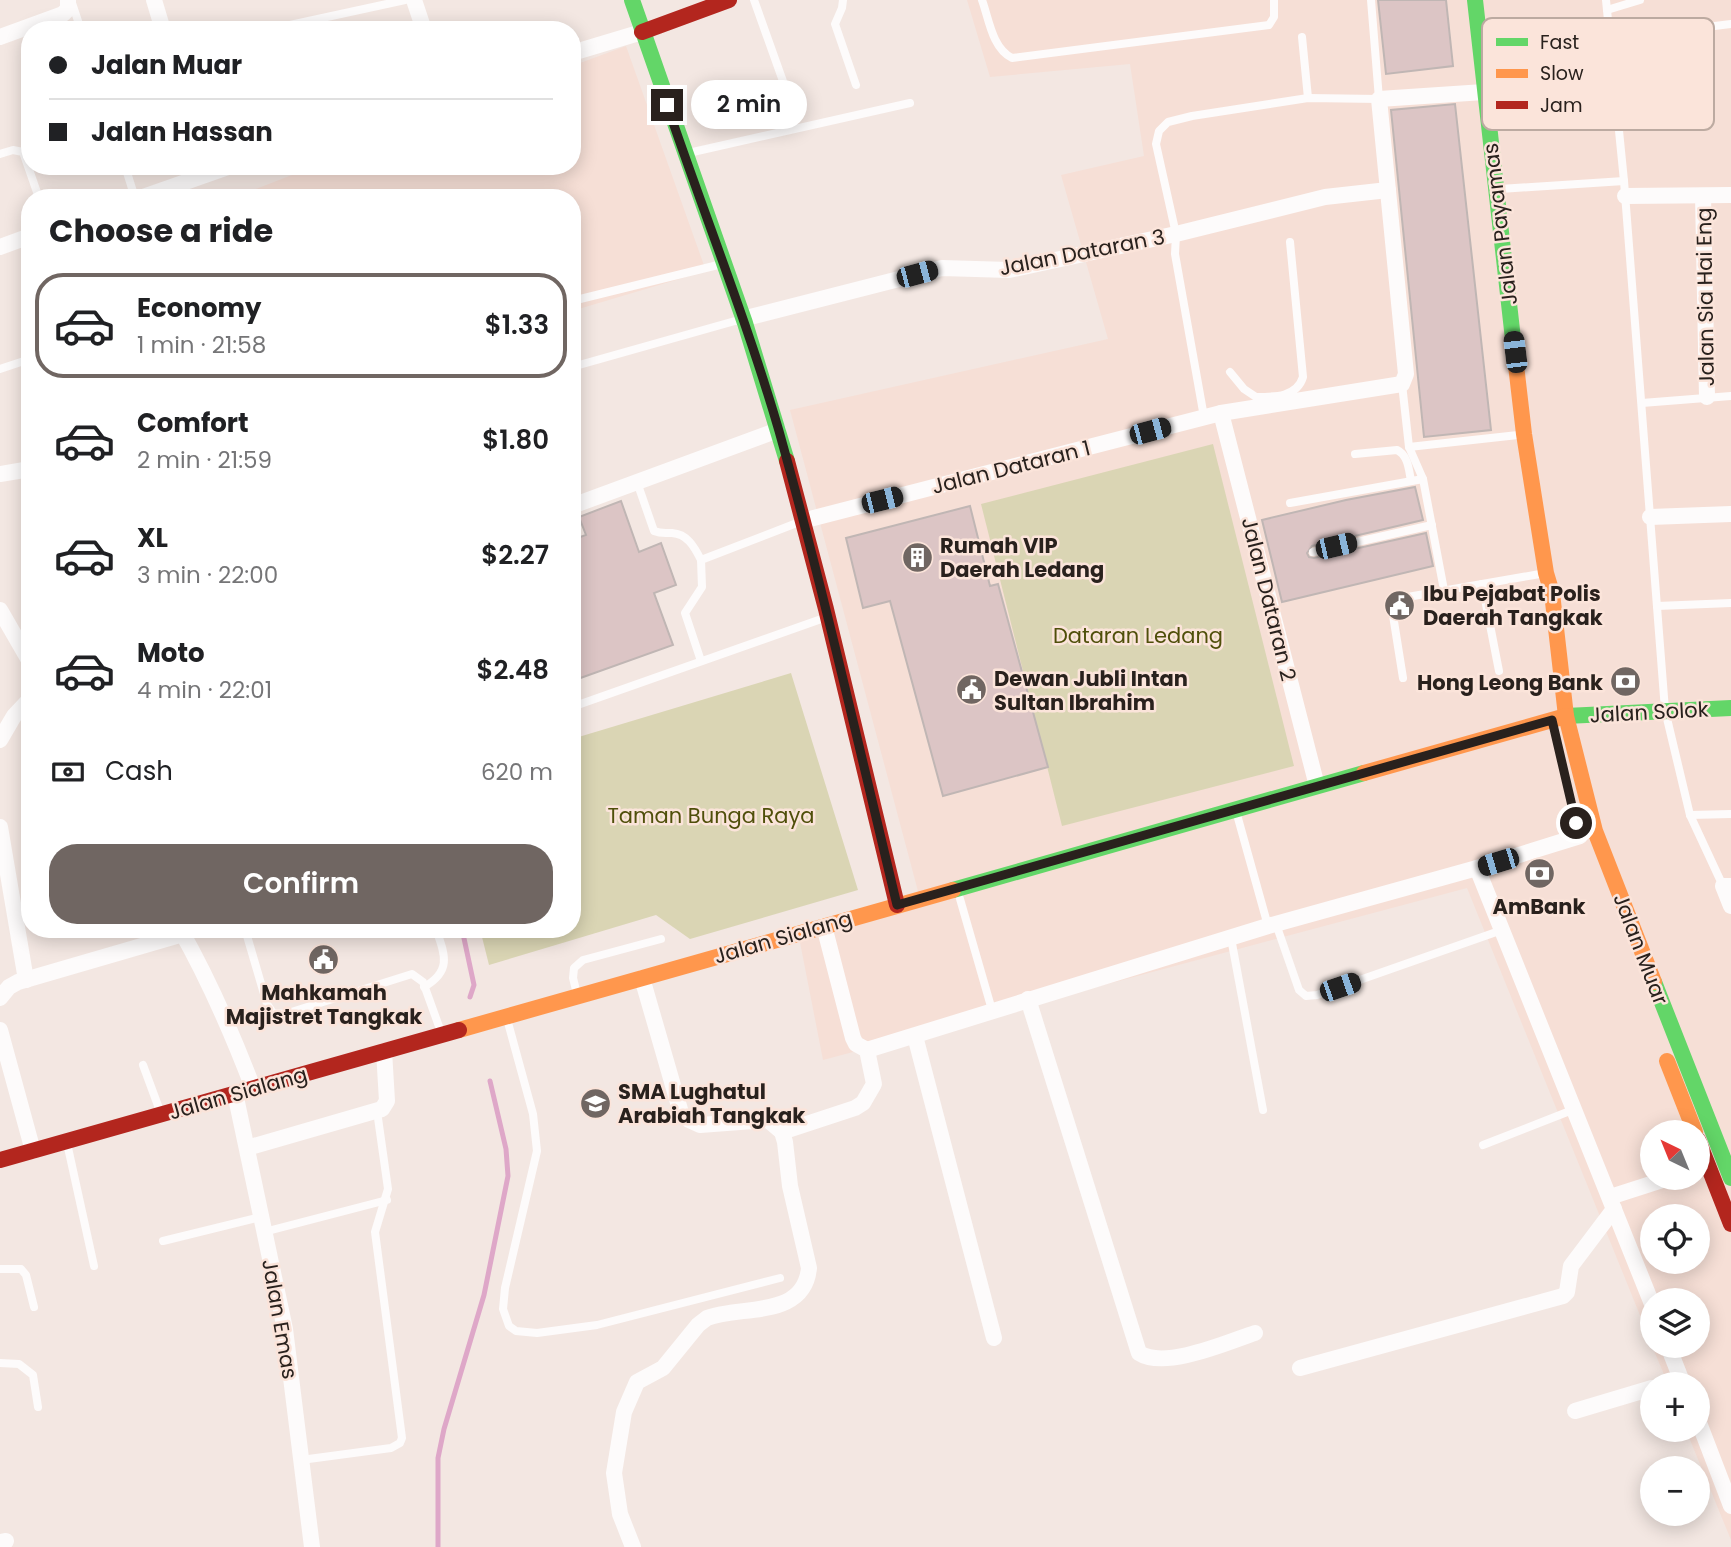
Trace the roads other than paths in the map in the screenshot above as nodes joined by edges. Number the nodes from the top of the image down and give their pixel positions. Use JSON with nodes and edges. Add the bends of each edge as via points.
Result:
{"nodes":[{"id":1,"x":70,"y":0,"type":"edge"},
{"id":2,"x":153,"y":0,"type":"edge"},
{"id":3,"x":405,"y":0,"type":"edge"},
{"id":4,"x":414,"y":0,"type":"edge"},
{"id":5,"x":632,"y":0,"type":"edge"},
{"id":6,"x":729,"y":0,"type":"edge"},
{"id":7,"x":754,"y":0,"type":"edge"},
{"id":8,"x":843,"y":0,"type":"edge"},
{"id":9,"x":982,"y":0,"type":"edge"},
{"id":10,"x":1274,"y":0,"type":"edge"},
{"id":11,"x":1371,"y":0,"type":"edge"},
{"id":12,"x":1475,"y":0,"type":"edge"},
{"id":13,"x":1606,"y":0,"type":"edge"},
{"id":14,"x":1640,"y":0,"type":"edge"},
{"id":15,"x":1607,"y":10,"type":"junction"},
{"id":16,"x":1608,"y":18,"type":"edge"},
{"id":17,"x":44,"y":21,"type":"edge"},
{"id":18,"x":78,"y":21,"type":"edge"},
{"id":19,"x":160,"y":21,"type":"edge"},
{"id":20,"x":308,"y":21,"type":"edge"},
{"id":21,"x":421,"y":21,"type":"edge"},
{"id":22,"x":21,"y":29,"type":"edge"},
{"id":23,"x":642,"y":32,"type":"junction"},
{"id":24,"x":0,"y":37,"type":"edge"},
{"id":25,"x":1302,"y":37,"type":"dead end"},
{"id":26,"x":581,"y":51,"type":"edge"},
{"id":27,"x":1482,"y":72,"type":"edge"},
{"id":28,"x":856,"y":85,"type":"dead end"},
{"id":29,"x":1482,"y":92,"type":"edge"},
{"id":30,"x":789,"y":98,"type":"dead end"},
{"id":31,"x":1308,"y":98,"type":"junction"},
{"id":32,"x":1379,"y":99,"type":"junction"},
{"id":33,"x":910,"y":103,"type":"dead end"},
{"id":34,"x":1489,"y":130,"type":"edge"},
{"id":35,"x":1619,"y":130,"type":"edge"},
{"id":36,"x":21,"y":152,"type":"edge"},
{"id":37,"x":0,"y":154,"type":"edge"},
{"id":38,"x":684,"y":154,"type":"junction"},
{"id":39,"x":195,"y":175,"type":"edge"},
{"id":40,"x":162,"y":189,"type":"edge"},
{"id":41,"x":1497,"y":189,"type":"junction"},
{"id":42,"x":1625,"y":189,"type":"junction"},
{"id":43,"x":1388,"y":190,"type":"junction"},
{"id":44,"x":1731,"y":195,"type":"edge"},
{"id":45,"x":1703,"y":196,"type":"junction"},
{"id":46,"x":1175,"y":234,"type":"junction"},
{"id":47,"x":21,"y":239,"type":"edge"},
{"id":48,"x":1290,"y":243,"type":"dead end"},
{"id":49,"x":0,"y":247,"type":"edge"},
{"id":50,"x":722,"y":264,"type":"junction"},
{"id":51,"x":581,"y":299,"type":"edge"},
{"id":52,"x":743,"y":319,"type":"junction"},
{"id":53,"x":21,"y":362,"type":"edge"},
{"id":54,"x":581,"y":364,"type":"edge"},
{"id":55,"x":0,"y":369,"type":"edge"},
{"id":56,"x":1230,"y":372,"type":"dead end"},
{"id":57,"x":1402,"y":384,"type":"junction"},
{"id":58,"x":1731,"y":396,"type":"edge"},
{"id":59,"x":1707,"y":397,"type":"junction"},
{"id":60,"x":1642,"y":403,"type":"junction"},
{"id":61,"x":1221,"y":413,"type":"junction"},
{"id":62,"x":1204,"y":417,"type":"junction"},
{"id":63,"x":778,"y":430,"type":"junction"},
{"id":64,"x":1524,"y":434,"type":"junction"},
{"id":65,"x":1409,"y":447,"type":"junction"},
{"id":66,"x":1355,"y":454,"type":"dead end"},
{"id":67,"x":21,"y":470,"type":"edge"},
{"id":68,"x":0,"y":474,"type":"edge"},
{"id":69,"x":1423,"y":479,"type":"junction"},
{"id":70,"x":1411,"y":481,"type":"junction"},
{"id":71,"x":637,"y":482,"type":"junction"},
{"id":72,"x":581,"y":503,"type":"edge"},
{"id":73,"x":1290,"y":503,"type":"dead end"},
{"id":74,"x":1731,"y":514,"type":"edge"},
{"id":75,"x":1650,"y":517,"type":"junction"},
{"id":76,"x":802,"y":521,"type":"junction"},
{"id":77,"x":1432,"y":525,"type":"junction"},
{"id":78,"x":1313,"y":552,"type":"dead end"},
{"id":79,"x":701,"y":559,"type":"junction"},
{"id":80,"x":1546,"y":573,"type":"junction"},
{"id":81,"x":1482,"y":584,"type":"junction"},
{"id":82,"x":1444,"y":590,"type":"junction"},
{"id":83,"x":1731,"y":603,"type":"edge"},
{"id":84,"x":1657,"y":606,"type":"junction"},
{"id":85,"x":0,"y":610,"type":"edge"},
{"id":86,"x":827,"y":617,"type":"junction"},
{"id":87,"x":21,"y":646,"type":"edge"},
{"id":88,"x":701,"y":661,"type":"junction"},
{"id":89,"x":1499,"y":671,"type":"dead end"},
{"id":90,"x":1403,"y":678,"type":"dead end"},
{"id":91,"x":581,"y":704,"type":"edge"},
{"id":92,"x":1731,"y":708,"type":"edge"},
{"id":93,"x":21,"y":709,"type":"edge"},
{"id":94,"x":1665,"y":710,"type":"junction"},
{"id":95,"x":1559,"y":718,"type":"junction"},
{"id":96,"x":0,"y":740,"type":"edge"},
{"id":97,"x":1317,"y":786,"type":"junction"},
{"id":98,"x":1235,"y":809,"type":"junction"},
{"id":99,"x":1731,"y":814,"type":"edge"},
{"id":100,"x":1690,"y":815,"type":"junction"},
{"id":101,"x":1576,"y":823,"type":"junction"},
{"id":102,"x":0,"y":828,"type":"edge"},
{"id":103,"x":1588,"y":857,"type":"dead end"},
{"id":104,"x":1477,"y":868,"type":"junction"},
{"id":105,"x":1727,"y":886,"type":"edge"},
{"id":106,"x":957,"y":888,"type":"junction"},
{"id":107,"x":897,"y":905,"type":"junction"},
{"id":108,"x":1731,"y":906,"type":"edge"},
{"id":109,"x":1272,"y":925,"type":"junction"},
{"id":110,"x":824,"y":926,"type":"junction"},
{"id":111,"x":1502,"y":930,"type":"junction"},
{"id":112,"x":1231,"y":937,"type":"junction"},
{"id":113,"x":162,"y":938,"type":"edge"},
{"id":114,"x":185,"y":938,"type":"edge"},
{"id":115,"x":248,"y":938,"type":"edge"},
{"id":116,"x":439,"y":938,"type":"edge"},
{"id":117,"x":661,"y":939,"type":"dead end"},
{"id":118,"x":642,"y":978,"type":"junction"},
{"id":119,"x":26,"y":980,"type":"junction"},
{"id":120,"x":424,"y":987,"type":"junction"},
{"id":121,"x":577,"y":996,"type":"junction"},
{"id":122,"x":0,"y":998,"type":"edge"},
{"id":123,"x":1028,"y":999,"type":"junction"},
{"id":124,"x":992,"y":1010,"type":"junction"},
{"id":125,"x":506,"y":1016,"type":"junction"},
{"id":126,"x":0,"y":1030,"type":"edge"},
{"id":127,"x":442,"y":1034,"type":"junction"},
{"id":128,"x":915,"y":1036,"type":"junction"},
{"id":129,"x":1661,"y":1045,"type":"dead end"},
{"id":130,"x":867,"y":1050,"type":"junction"},
{"id":131,"x":384,"y":1051,"type":"junction"},
{"id":132,"x":143,"y":1065,"type":"dead end"},
{"id":133,"x":253,"y":1088,"type":"junction"},
{"id":134,"x":235,"y":1093,"type":"junction"},
{"id":135,"x":1575,"y":1109,"type":"junction"},
{"id":136,"x":1263,"y":1110,"type":"dead end"},
{"id":137,"x":377,"y":1111,"type":"junction"},
{"id":138,"x":161,"y":1114,"type":"junction"},
{"id":139,"x":1690,"y":1120,"type":"edge"},
{"id":140,"x":782,"y":1132,"type":"junction"},
{"id":141,"x":67,"y":1141,"type":"junction"},
{"id":142,"x":1483,"y":1145,"type":"dead end"},
{"id":143,"x":247,"y":1148,"type":"junction"},
{"id":144,"x":33,"y":1151,"type":"junction"},
{"id":145,"x":0,"y":1160,"type":"edge"},
{"id":146,"x":1731,"y":1178,"type":"edge"},
{"id":147,"x":1710,"y":1183,"type":"edge"},
{"id":148,"x":1642,"y":1190,"type":"edge"},
{"id":149,"x":387,"y":1200,"type":"junction"},
{"id":150,"x":1612,"y":1203,"type":"junction"},
{"id":151,"x":263,"y":1224,"type":"junction"},
{"id":152,"x":1731,"y":1224,"type":"edge"},
{"id":153,"x":163,"y":1241,"type":"dead end"},
{"id":154,"x":94,"y":1266,"type":"dead end"},
{"id":155,"x":0,"y":1269,"type":"edge"},
{"id":156,"x":780,"y":1278,"type":"dead end"},
{"id":157,"x":1646,"y":1288,"type":"edge"},
{"id":158,"x":34,"y":1307,"type":"dead end"},
{"id":159,"x":1255,"y":1333,"type":"dead end"},
{"id":160,"x":994,"y":1338,"type":"dead end"},
{"id":161,"x":0,"y":1363,"type":"edge"},
{"id":162,"x":1300,"y":1368,"type":"dead end"},
{"id":163,"x":1640,"y":1392,"type":"edge"},
{"id":164,"x":38,"y":1406,"type":"dead end"},
{"id":165,"x":1574,"y":1411,"type":"dead end"},
{"id":166,"x":1706,"y":1442,"type":"edge"},
{"id":167,"x":301,"y":1460,"type":"junction"},
{"id":168,"x":1731,"y":1506,"type":"edge"},
{"id":169,"x":312,"y":1547,"type":"edge"},
{"id":170,"x":633,"y":1547,"type":"edge"}],
"edges":[{"from":1,"to":17,"type":"street","via":[[63,14]]},
{"from":1,"to":18,"type":"lane"},
{"from":2,"to":19,"type":"street"},
{"from":3,"to":20,"type":"lane"},
{"from":4,"to":21,"type":"street"},
{"from":5,"to":23,"type":"main road"},
{"from":6,"to":23,"type":"main road"},
{"from":7,"to":30,"type":"lane"},
{"from":8,"to":28,"type":"lane","via":[[835,24]]},
{"from":9,"to":10,"type":"lane","via":[[998,46],[1012,58],[1269,25],[1274,18]]},
{"from":11,"to":32,"type":"lane"},
{"from":12,"to":27,"type":"main road","name":"Jalan Payamas"},
{"from":13,"to":15,"type":"lane"},
{"from":14,"to":15,"type":"lane"},
{"from":15,"to":16,"type":"lane"},
{"from":22,"to":24,"type":"street"},
{"from":23,"to":26,"type":"street"},
{"from":23,"to":38,"type":"main road"},
{"from":25,"to":31,"type":"lane"},
{"from":29,"to":32,"type":"street"},
{"from":31,"to":32,"type":"lane"},
{"from":31,"to":46,"type":"lane","via":[[1192,116],[1168,122],[1159,131],[1156,144]]},
{"from":32,"to":43,"type":"street"},
{"from":33,"to":38,"type":"lane"},
{"from":34,"to":41,"type":"main road","name":"Jalan Payamas"},
{"from":35,"to":42,"type":"lane"},
{"from":36,"to":37,"type":"lane"},
{"from":38,"to":50,"type":"main road"},
{"from":39,"to":40,"type":"street"},
{"from":41,"to":42,"type":"lane"},
{"from":41,"to":64,"type":"main road","name":"Jalan Payamas"},
{"from":42,"to":45,"type":"street"},
{"from":42,"to":60,"type":"lane"},
{"from":43,"to":46,"type":"street","name":"Jalan Dataran 3","via":[[1325,197]]},
{"from":43,"to":57,"type":"street","via":[[1406,374]]},
{"from":44,"to":45,"type":"street"},
{"from":45,"to":59,"type":"street","name":"Jalan Sia Hai Eng"},
{"from":46,"to":52,"type":"street","name":"Jalan Dataran 3","via":[[1009,270],[942,268]]},
{"from":46,"to":62,"type":"lane"},
{"from":47,"to":49,"type":"street"},
{"from":48,"to":56,"type":"lane","via":[[1301,386],[1295,392],[1256,397]]},
{"from":50,"to":51,"type":"lane"},
{"from":50,"to":52,"type":"main road"},
{"from":52,"to":54,"type":"lane"},
{"from":52,"to":63,"type":"main road"},
{"from":53,"to":55,"type":"lane"},
{"from":57,"to":61,"type":"street","name":"Jalan Dataran 1"},
{"from":57,"to":65,"type":"lane"},
{"from":58,"to":59,"type":"lane"},
{"from":59,"to":60,"type":"lane"},
{"from":60,"to":75,"type":"lane"},
{"from":61,"to":62,"type":"street","name":"Jalan Dataran 1"},
{"from":61,"to":97,"type":"street","name":"Jalan Dataran 2"},
{"from":62,"to":76,"type":"street","name":"Jalan Dataran 1"},
{"from":63,"to":71,"type":"street"},
{"from":63,"to":76,"type":"main road"},
{"from":64,"to":65,"type":"lane"},
{"from":64,"to":80,"type":"main road","name":"Jalan Payamas"},
{"from":65,"to":69,"type":"lane"},
{"from":66,"to":70,"type":"lane","via":[[1397,450],[1406,459]]},
{"from":67,"to":68,"type":"street"},
{"from":69,"to":70,"type":"lane"},
{"from":69,"to":77,"type":"lane"},
{"from":70,"to":73,"type":"lane"},
{"from":71,"to":72,"type":"street"},
{"from":71,"to":79,"type":"lane","via":[[654,531],[684,536]]},
{"from":74,"to":75,"type":"street"},
{"from":75,"to":84,"type":"lane"},
{"from":76,"to":79,"type":"lane"},
{"from":76,"to":86,"type":"main road"},
{"from":77,"to":78,"type":"lane"},
{"from":77,"to":82,"type":"lane"},
{"from":79,"to":88,"type":"lane","via":[[702,587],[685,612]]},
{"from":80,"to":81,"type":"lane"},
{"from":80,"to":95,"type":"main road","name":"Jalan Payamas","via":[[1552,593]]},
{"from":81,"to":82,"type":"lane"},
{"from":81,"to":89,"type":"lane"},
{"from":82,"to":90,"type":"lane","via":[[1401,597],[1392,604]]},
{"from":83,"to":84,"type":"lane"},
{"from":84,"to":94,"type":"lane"},
{"from":85,"to":87,"type":"street"},
{"from":86,"to":88,"type":"lane"},
{"from":86,"to":107,"type":"main road"},
{"from":88,"to":91,"type":"lane"},
{"from":92,"to":94,"type":"main road","name":"Jalan Solok"},
{"from":93,"to":96,"type":"street"},
{"from":94,"to":95,"type":"main road","name":"Jalan Solok"},
{"from":94,"to":100,"type":"lane"},
{"from":95,"to":97,"type":"main road","name":"Jalan Sialang"},
{"from":95,"to":101,"type":"main road"},
{"from":95,"to":146,"type":"main road","name":"Jalan Muar","via":[[1595,831]]},
{"from":97,"to":98,"type":"main road","name":"Jalan Sialang"},
{"from":98,"to":106,"type":"main road","name":"Jalan Sialang"},
{"from":98,"to":109,"type":"lane"},
{"from":99,"to":100,"type":"lane"},
{"from":100,"to":105,"type":"lane"},
{"from":101,"to":103,"type":"main road"},
{"from":101,"to":104,"type":"street"},
{"from":102,"to":119,"type":"street"},
{"from":104,"to":109,"type":"street"},
{"from":104,"to":111,"type":"street"},
{"from":105,"to":108,"type":"street"},
{"from":106,"to":107,"type":"main road","name":"Jalan Sialang"},
{"from":106,"to":124,"type":"lane"},
{"from":107,"to":110,"type":"main road","name":"Jalan Sialang"},
{"from":109,"to":111,"type":"lane","via":[[1299,990],[1306,996]]},
{"from":109,"to":112,"type":"street"},
{"from":110,"to":118,"type":"main road","name":"Jalan Sialang"},
{"from":110,"to":130,"type":"street","via":[[853,1038]]},
{"from":111,"to":135,"type":"street"},
{"from":112,"to":123,"type":"street"},
{"from":112,"to":136,"type":"lane"},
{"from":113,"to":119,"type":"street"},
{"from":114,"to":133,"type":"street"},
{"from":115,"to":120,"type":"lane","via":[[273,1013],[285,1014],[407,974],[417,975]]},
{"from":116,"to":120,"type":"lane","via":[[445,957],[442,972]]},
{"from":117,"to":121,"type":"lane","via":[[583,960],[574,968]]},
{"from":118,"to":121,"type":"main road","name":"Jalan Sialang"},
{"from":118,"to":140,"type":"street","via":[[681,1113],[700,1125],[768,1120]]},
{"from":119,"to":122,"type":"street","via":[[9,987]]},
{"from":120,"to":127,"type":"lane"},
{"from":121,"to":125,"type":"main road","name":"Jalan Sialang"},
{"from":123,"to":124,"type":"street"},
{"from":123,"to":159,"type":"street","via":[[1139,1353],[1161,1359]]},
{"from":124,"to":128,"type":"street"},
{"from":125,"to":127,"type":"main road","name":"Jalan Sialang"},
{"from":125,"to":156,"type":"lane","via":[[533,1114],[537,1151],[505,1287],[503,1309],[509,1326],[537,1333],[597,1325]]},
{"from":126,"to":144,"type":"street"},
{"from":127,"to":131,"type":"main road","name":"Jalan Sialang"},
{"from":128,"to":130,"type":"street"},
{"from":128,"to":160,"type":"street"},
{"from":129,"to":139,"type":"main road"},
{"from":130,"to":140,"type":"street","via":[[874,1084],[863,1103]]},
{"from":131,"to":133,"type":"main road","name":"Jalan Sialang"},
{"from":131,"to":137,"type":"street","via":[[387,1101]]},
{"from":132,"to":138,"type":"lane"},
{"from":133,"to":134,"type":"main road","name":"Jalan Sialang"},
{"from":134,"to":138,"type":"main road","name":"Jalan Sialang"},
{"from":134,"to":143,"type":"street","name":"Jalan Emas"},
{"from":135,"to":142,"type":"lane"},
{"from":135,"to":150,"type":"street"},
{"from":137,"to":143,"type":"street"},
{"from":137,"to":149,"type":"lane"},
{"from":138,"to":141,"type":"main road","name":"Jalan Sialang"},
{"from":140,"to":170,"type":"street","via":[[808,1256],[808,1280],[803,1289],[779,1305],[707,1318],[672,1360],[632,1389],[614,1473],[620,1514]]},
{"from":141,"to":144,"type":"main road","name":"Jalan Sialang"},
{"from":141,"to":154,"type":"lane"},
{"from":143,"to":151,"type":"street","name":"Jalan Emas"},
{"from":144,"to":145,"type":"main road","name":"Jalan Sialang"},
{"from":147,"to":152,"type":"main road"},
{"from":148,"to":150,"type":"street"},
{"from":149,"to":151,"type":"lane"},
{"from":149,"to":167,"type":"lane","via":[[375,1232],[402,1438],[391,1448]]},
{"from":150,"to":157,"type":"street"},
{"from":150,"to":162,"type":"street","via":[[1571,1266],[1563,1296]]},
{"from":151,"to":153,"type":"lane"},
{"from":151,"to":167,"type":"street","name":"Jalan Emas","via":[[285,1329]]},
{"from":155,"to":158,"type":"lane","via":[[21,1269]]},
{"from":161,"to":164,"type":"lane","via":[[19,1364],[33,1375]]},
{"from":163,"to":165,"type":"street"},
{"from":166,"to":168,"type":"street"},
{"from":167,"to":169,"type":"street","name":"Jalan Emas"}]}
